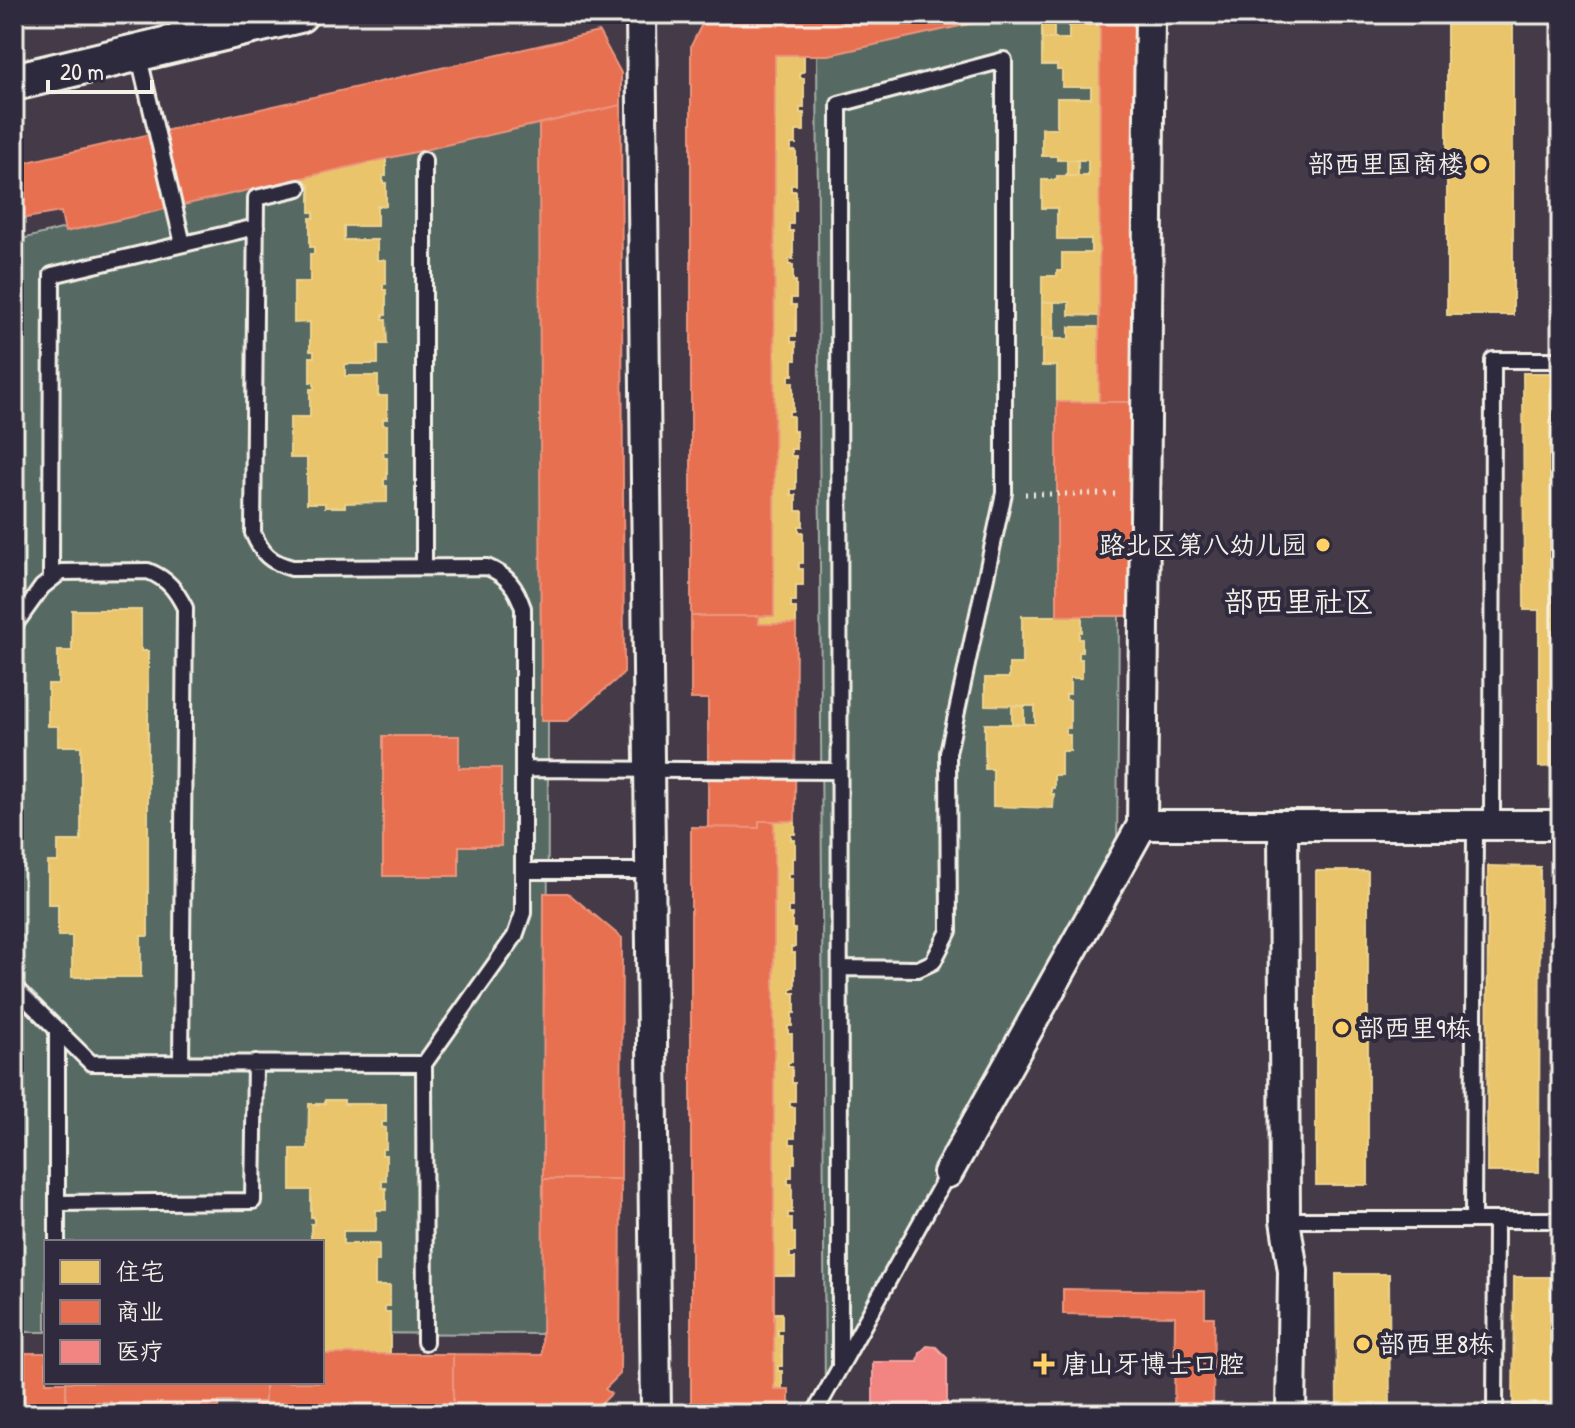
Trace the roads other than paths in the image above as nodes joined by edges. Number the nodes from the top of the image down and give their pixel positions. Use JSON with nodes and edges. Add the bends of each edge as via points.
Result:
{"nodes":[{"id":1,"x":299,"y":14,"type":"edge"},
{"id":2,"x":641,"y":14,"type":"edge"},
{"id":3,"x":1150,"y":14,"type":"edge"},
{"id":4,"x":185,"y":28,"type":"edge"},
{"id":5,"x":138,"y":53,"type":"junction"},
{"id":6,"x":14,"y":82,"type":"edge"},
{"id":7,"x":424,"y":160,"type":"dead end"},
{"id":8,"x":299,"y":188,"type":"dead end"},
{"id":9,"x":256,"y":227,"type":"junction"},
{"id":10,"x":183,"y":244,"type":"junction"},
{"id":11,"x":1561,"y":360,"type":"edge"},
{"id":12,"x":424,"y":567,"type":"junction"},
{"id":13,"x":51,"y":578,"type":"junction"},
{"id":14,"x":14,"y":626,"type":"edge"},
{"id":15,"x":523,"y":769,"type":"junction"},
{"id":16,"x":649,"y":771,"type":"junction"},
{"id":17,"x":839,"y":771,"type":"junction"},
{"id":18,"x":1142,"y":825,"type":"junction"},
{"id":19,"x":1283,"y":825,"type":"junction"},
{"id":20,"x":1483,"y":825,"type":"junction"},
{"id":21,"x":1561,"y":825,"type":"edge"},
{"id":22,"x":523,"y":871,"type":"junction"},
{"id":23,"x":650,"y":871,"type":"junction"},
{"id":24,"x":840,"y":968,"type":"junction"},
{"id":25,"x":14,"y":984,"type":"edge"},
{"id":26,"x":57,"y":1030,"type":"junction"},
{"id":27,"x":181,"y":1063,"type":"junction"},
{"id":28,"x":255,"y":1063,"type":"junction"},
{"id":29,"x":424,"y":1064,"type":"junction"},
{"id":30,"x":948,"y":1173,"type":"joint"},
{"id":31,"x":57,"y":1203,"type":"junction"},
{"id":32,"x":1285,"y":1220,"type":"junction"},
{"id":33,"x":1473,"y":1220,"type":"junction"},
{"id":34,"x":1496,"y":1220,"type":"junction"},
{"id":35,"x":1561,"y":1220,"type":"edge"},
{"id":36,"x":57,"y":1240,"type":"edge"},
{"id":37,"x":425,"y":1342,"type":"dead end"},
{"id":38,"x":840,"y":1367,"type":"junction"},
{"id":39,"x":656,"y":1414,"type":"edge"},
{"id":40,"x":814,"y":1414,"type":"edge"},
{"id":41,"x":1291,"y":1414,"type":"edge"},
{"id":42,"x":1495,"y":1414,"type":"edge"}],
"edges":[{"from":1,"to":4,"type":"street"},
{"from":2,"to":16,"type":"street"},
{"from":3,"to":18,"type":"street"},
{"from":4,"to":5,"type":"street"},
{"from":5,"to":6,"type":"street"},
{"from":5,"to":10,"type":"lane"},
{"from":7,"to":12,"type":"lane"},
{"from":8,"to":9,"type":"lane","via":[[256,198]]},
{"from":9,"to":10,"type":"lane"},
{"from":9,"to":12,"type":"lane","via":[[253,533],[261,552],[292,568]]},
{"from":10,"to":13,"type":"lane","via":[[52,275]]},
{"from":11,"to":20,"type":"lane","via":[[1493,360]]},
{"from":12,"to":15,"type":"lane","via":[[487,567],[516,589],[523,608]]},
{"from":13,"to":14,"type":"lane"},
{"from":13,"to":27,"type":"lane","via":[[61,572],[148,571],[176,589],[185,608]]},
{"from":15,"to":16,"type":"lane"},
{"from":15,"to":22,"type":"lane"},
{"from":16,"to":17,"type":"lane"},
{"from":16,"to":23,"type":"street"},
{"from":17,"to":24,"type":"lane"},
{"from":17,"to":24,"type":"lane","via":[[839,104],[1004,60],[1004,493],[948,753],[949,931],[933,962],[918,969]]},
{"from":18,"to":19,"type":"street"},
{"from":18,"to":30,"type":"street"},
{"from":19,"to":20,"type":"street"},
{"from":19,"to":32,"type":"street"},
{"from":20,"to":21,"type":"street"},
{"from":20,"to":33,"type":"lane"},
{"from":22,"to":23,"type":"lane"},
{"from":22,"to":29,"type":"lane","via":[[523,913],[515,936]]},
{"from":23,"to":39,"type":"street"},
{"from":24,"to":38,"type":"lane"},
{"from":25,"to":26,"type":"lane"},
{"from":26,"to":27,"type":"lane","via":[[91,1063]]},
{"from":26,"to":31,"type":"lane"},
{"from":27,"to":28,"type":"lane"},
{"from":28,"to":29,"type":"lane"},
{"from":28,"to":31,"type":"lane","via":[[253,1201]]},
{"from":29,"to":37,"type":"lane"},
{"from":30,"to":38,"type":"lane"},
{"from":31,"to":36,"type":"lane"},
{"from":32,"to":33,"type":"lane"},
{"from":32,"to":41,"type":"street","via":[[1293,1271]]},
{"from":33,"to":34,"type":"lane"},
{"from":34,"to":35,"type":"lane"},
{"from":34,"to":42,"type":"lane"},
{"from":38,"to":40,"type":"lane"}]}
